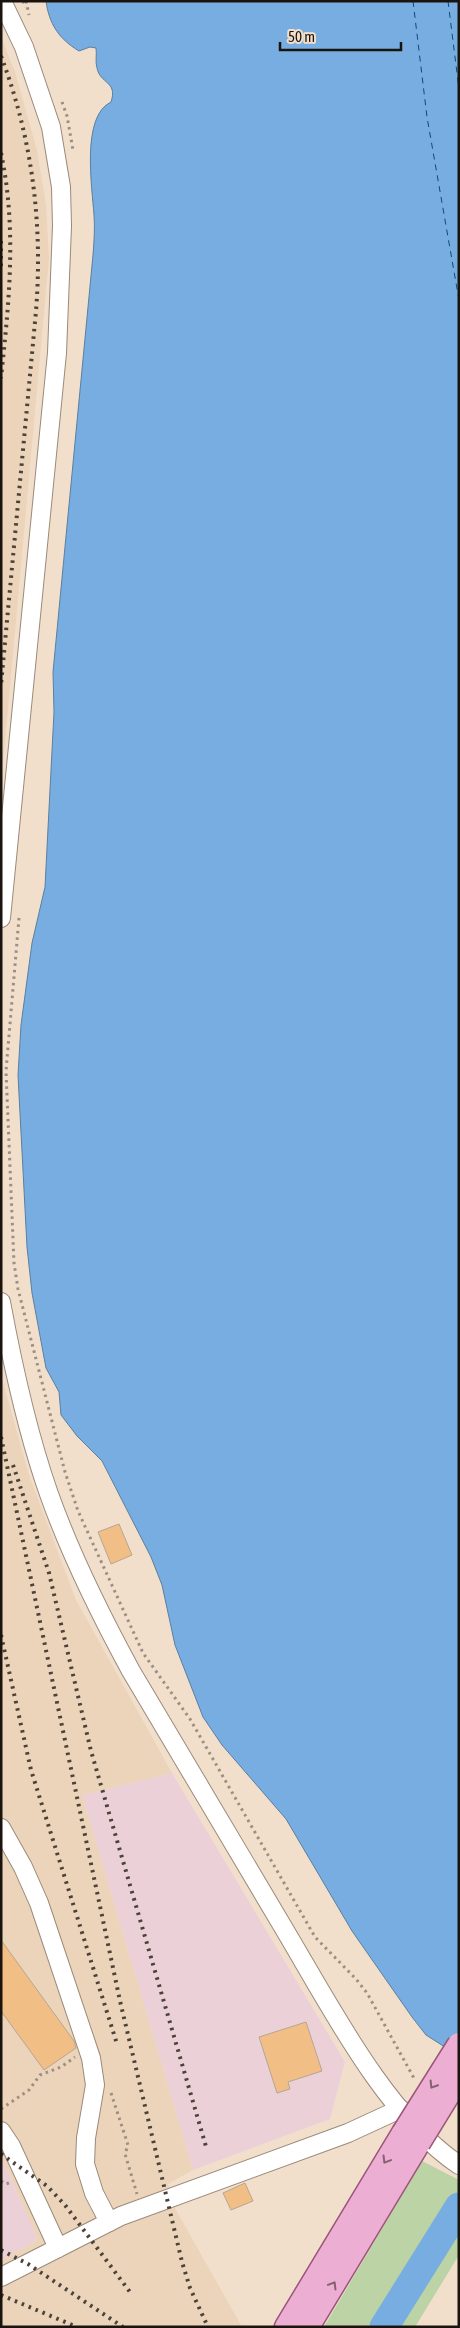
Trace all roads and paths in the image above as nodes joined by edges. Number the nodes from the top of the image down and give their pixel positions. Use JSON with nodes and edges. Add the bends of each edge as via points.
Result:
{"nodes":[{"id":1,"x":2,"y":1,"type":"edge"},
{"id":2,"x":24,"y":1,"type":"edge"},
{"id":3,"x":30,"y":23,"type":"dead end"},
{"id":4,"x":60,"y":98,"type":"dead end"},
{"id":5,"x":74,"y":152,"type":"dead end"},
{"id":6,"x":20,"y":909,"type":"dead end"},
{"id":7,"x":1,"y":918,"type":"edge"},
{"id":8,"x":1,"y":1302,"type":"edge"},
{"id":9,"x":1,"y":1828,"type":"edge"},
{"id":10,"x":459,"y":2044,"type":"edge"},
{"id":11,"x":459,"y":2078,"type":"edge"},
{"id":12,"x":417,"y":2086,"type":"dead end"},
{"id":13,"x":400,"y":2109,"type":"junction"},
{"id":14,"x":1,"y":2132,"type":"edge"},
{"id":15,"x":411,"y":2138,"type":"junction"},
{"id":16,"x":459,"y":2165,"type":"edge"},
{"id":17,"x":370,"y":2188,"type":"junction"},
{"id":18,"x":109,"y":2222,"type":"junction"},
{"id":19,"x":58,"y":2248,"type":"junction"},
{"id":20,"x":1,"y":2278,"type":"edge"},
{"id":21,"x":277,"y":2327,"type":"edge"},
{"id":22,"x":286,"y":2327,"type":"edge"},
{"id":23,"x":308,"y":2327,"type":"edge"}],
"edges":[{"from":1,"to":7,"type":"street","via":[[24,47],[51,127],[61,187],[62,216],[58,337]]},
{"from":2,"to":3,"type":"path"},
{"from":4,"to":5,"type":"path"},
{"from":6,"to":12,"type":"path","via":[[6,1071],[14,1263],[18,1290],[78,1511],[143,1653],[195,1726],[315,1937],[367,1993]]},
{"from":8,"to":13,"type":"street","via":[[21,1400],[49,1495],[87,1587],[131,1671],[336,2015]]},
{"from":9,"to":18,"type":"street","via":[[39,1903],[91,2058],[95,2085],[85,2164],[94,2193]]},
{"from":10,"to":15,"type":"main road","one_way":true,"bridge":true},
{"from":11,"to":15,"type":"main road","bridge":true},
{"from":13,"to":16,"type":"street","via":[[440,2152]]},
{"from":13,"to":18,"type":"street","via":[[348,2133]]},
{"from":14,"to":19,"type":"street"},
{"from":15,"to":17,"type":"main road","one_way":true},
{"from":23,"to":15,"type":"main road","one_way":true},
{"from":17,"to":21,"type":"main road"},
{"from":17,"to":22,"type":"main road"},
{"from":18,"to":19,"type":"street"},
{"from":19,"to":20,"type":"street"}]}
